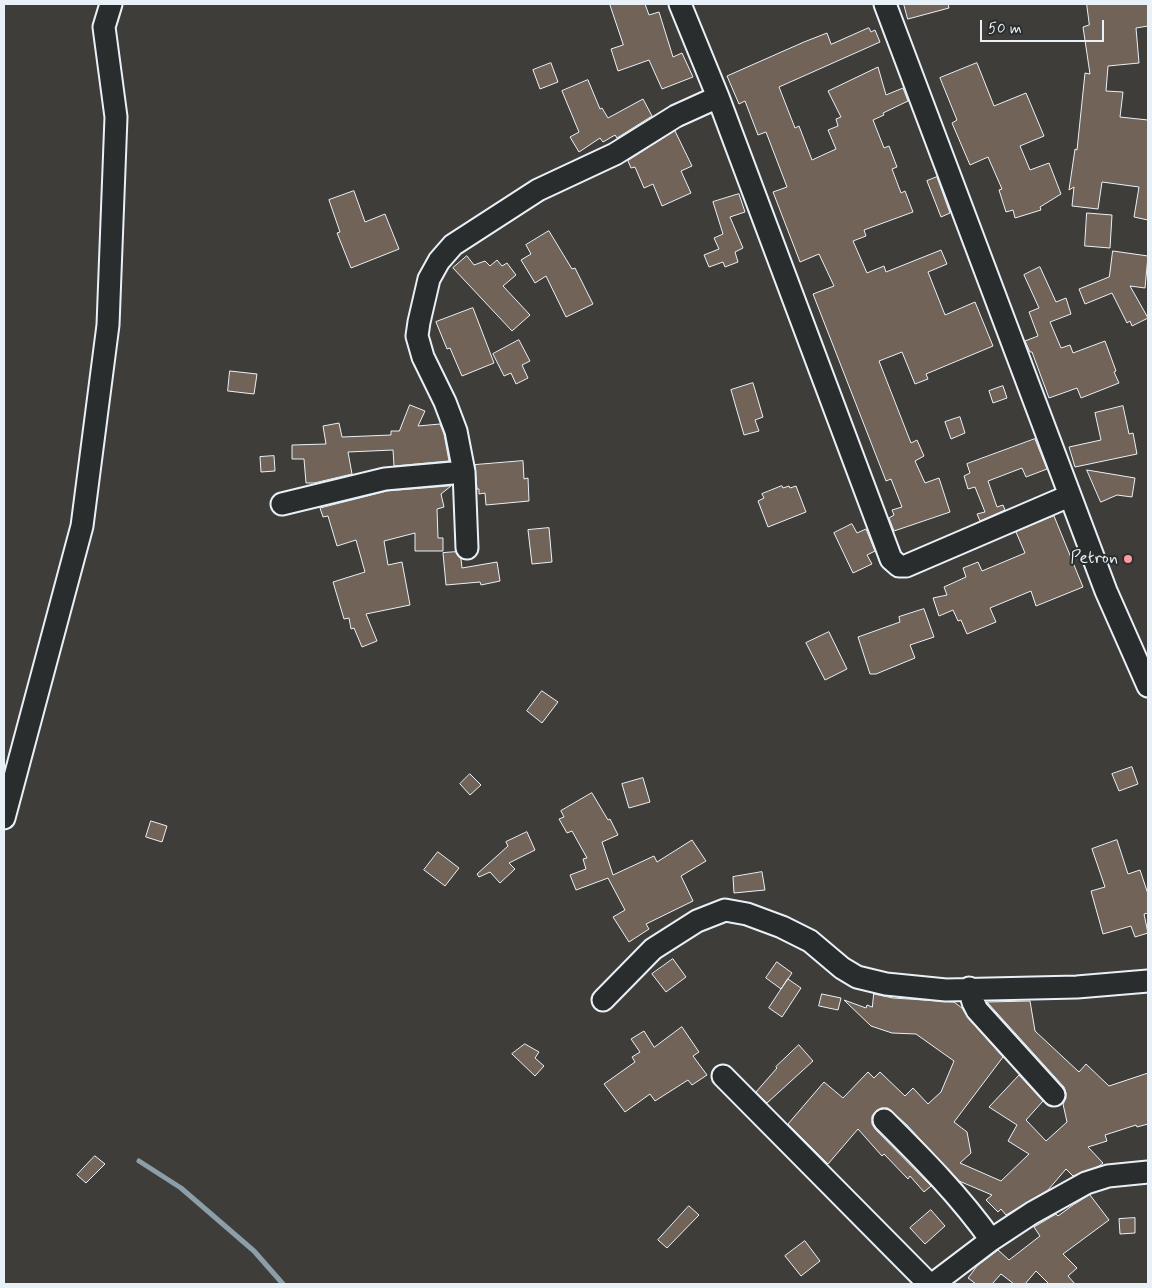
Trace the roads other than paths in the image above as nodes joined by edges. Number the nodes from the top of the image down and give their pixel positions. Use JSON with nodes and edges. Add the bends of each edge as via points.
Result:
{"nodes":[{"id":1,"x":111,"y":4,"type":"edge"},
{"id":2,"x":680,"y":4,"type":"edge"},
{"id":3,"x":886,"y":4,"type":"edge"},
{"id":4,"x":718,"y":97,"type":"junction"},
{"id":5,"x":464,"y":472,"type":"junction"},
{"id":6,"x":1069,"y":496,"type":"junction"},
{"id":7,"x":282,"y":504,"type":"dead end"},
{"id":8,"x":467,"y":548,"type":"dead end"},
{"id":9,"x":1148,"y":686,"type":"edge"},
{"id":10,"x":4,"y":818,"type":"edge"},
{"id":11,"x":1148,"y":981,"type":"edge"},
{"id":12,"x":969,"y":988,"type":"junction"},
{"id":13,"x":603,"y":1000,"type":"dead end"},
{"id":14,"x":723,"y":1076,"type":"dead end"},
{"id":15,"x":1054,"y":1095,"type":"dead end"},
{"id":16,"x":884,"y":1120,"type":"dead end"},
{"id":17,"x":1148,"y":1172,"type":"edge"},
{"id":18,"x":991,"y":1240,"type":"junction"},
{"id":19,"x":929,"y":1284,"type":"edge"},
{"id":20,"x":933,"y":1284,"type":"edge"}],
"edges":[{"from":1,"to":10,"type":"street","via":[[104,27],[116,117],[108,325],[82,526]]},
{"from":2,"to":4,"type":"street"},
{"from":3,"to":6,"type":"street"},
{"from":4,"to":5,"type":"street","via":[[676,116],[615,154],[538,190],[454,245],[439,261],[429,279],[417,336],[456,431]]},
{"from":4,"to":6,"type":"street","via":[[895,563],[906,566]]},
{"from":5,"to":7,"type":"street","via":[[386,479]]},
{"from":5,"to":8,"type":"street"},
{"from":6,"to":9,"type":"street"},
{"from":11,"to":12,"type":"street","via":[[1077,987]]},
{"from":12,"to":13,"type":"street","via":[[917,988],[857,977],[810,941],[747,914],[725,910],[697,922],[653,949]]},
{"from":12,"to":15,"type":"street","via":[[977,1010]]},
{"from":14,"to":19,"type":"street"},
{"from":16,"to":18,"type":"street","via":[[953,1191]]},
{"from":17,"to":18,"type":"street","via":[[1108,1176],[1086,1183]]},
{"from":18,"to":20,"type":"street"}]}
